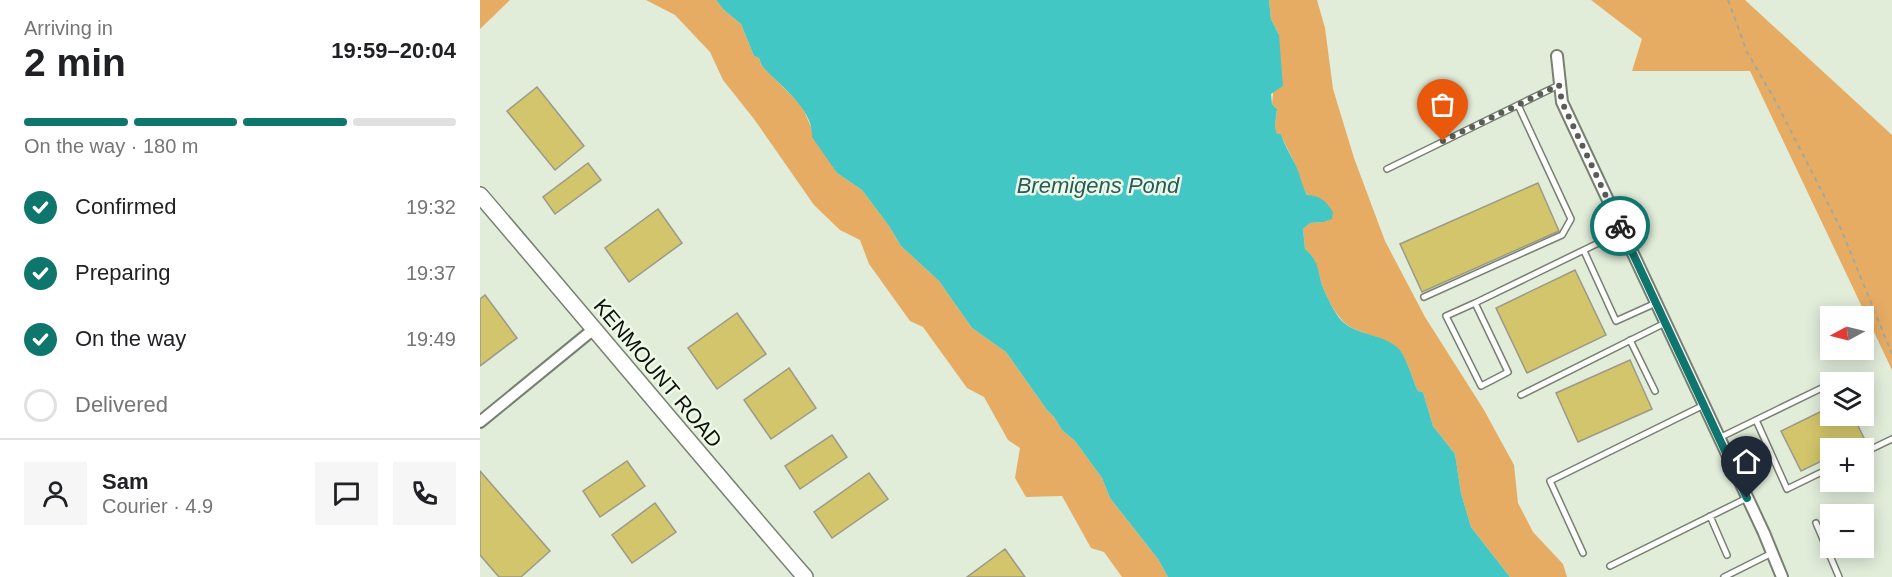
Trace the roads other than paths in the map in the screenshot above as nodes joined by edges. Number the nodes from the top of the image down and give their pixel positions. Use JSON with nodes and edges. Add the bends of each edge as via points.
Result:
{"nodes":[{"id":1,"x":1557,"y":56,"type":"dead end"},
{"id":2,"x":1559,"y":85,"type":"junction"},
{"id":3,"x":1518,"y":105,"type":"junction"},
{"id":4,"x":1387,"y":169,"type":"dead end"},
{"id":5,"x":480,"y":195,"type":"edge"},
{"id":6,"x":1623,"y":231,"type":"junction"},
{"id":7,"x":1584,"y":251,"type":"junction"},
{"id":8,"x":1424,"y":297,"type":"dead end"},
{"id":9,"x":1475,"y":303,"type":"junction"},
{"id":10,"x":1656,"y":303,"type":"junction"},
{"id":11,"x":1665,"y":323,"type":"junction"},
{"id":12,"x":595,"y":328,"type":"junction"},
{"id":13,"x":1630,"y":340,"type":"junction"},
{"id":14,"x":1820,"y":388,"type":"edge"},
{"id":15,"x":1655,"y":391,"type":"dead end"},
{"id":16,"x":1521,"y":395,"type":"dead end"},
{"id":17,"x":1704,"y":405,"type":"junction"},
{"id":18,"x":1756,"y":420,"type":"junction"},
{"id":19,"x":480,"y":422,"type":"edge"},
{"id":20,"x":1719,"y":438,"type":"junction"},
{"id":21,"x":1892,"y":439,"type":"edge"},
{"id":22,"x":1874,"y":448,"type":"edge"},
{"id":23,"x":1820,"y":473,"type":"edge"},
{"id":24,"x":1747,"y":498,"type":"junction"},
{"id":25,"x":1710,"y":516,"type":"junction"},
{"id":26,"x":1816,"y":523,"type":"dead end"},
{"id":27,"x":1583,"y":553,"type":"dead end"},
{"id":28,"x":1772,"y":553,"type":"junction"},
{"id":29,"x":1727,"y":555,"type":"dead end"},
{"id":30,"x":1610,"y":566,"type":"dead end"},
{"id":31,"x":806,"y":577,"type":"edge"},
{"id":32,"x":1724,"y":577,"type":"edge"},
{"id":33,"x":1782,"y":577,"type":"edge"},
{"id":34,"x":1839,"y":577,"type":"edge"}],
"edges":[{"from":1,"to":2,"type":"street"},
{"from":2,"to":3,"type":"lane"},
{"from":2,"to":6,"type":"street","via":[[1562,102]]},
{"from":3,"to":4,"type":"lane"},
{"from":3,"to":8,"type":"lane","via":[[1571,219],[1562,235]]},
{"from":5,"to":12,"type":"main road","name":"KENMOUNT ROAD"},
{"from":6,"to":7,"type":"lane"},
{"from":6,"to":10,"type":"street"},
{"from":7,"to":9,"type":"lane"},
{"from":7,"to":10,"type":"lane","via":[[1616,321]]},
{"from":9,"to":9,"type":"lane","via":[[1508,372],[1481,386],[1446,316]]},
{"from":10,"to":11,"type":"street"},
{"from":11,"to":13,"type":"lane"},
{"from":11,"to":17,"type":"street"},
{"from":12,"to":19,"type":"street"},
{"from":12,"to":31,"type":"main road","name":"KENMOUNT ROAD","via":[[691,446]]},
{"from":13,"to":15,"type":"lane"},
{"from":13,"to":16,"type":"lane"},
{"from":14,"to":18,"type":"lane"},
{"from":17,"to":20,"type":"street"},
{"from":17,"to":27,"type":"lane","via":[[1550,481]]},
{"from":18,"to":20,"type":"lane"},
{"from":18,"to":23,"type":"lane","via":[[1787,489]]},
{"from":20,"to":24,"type":"street"},
{"from":21,"to":22,"type":"lane"},
{"from":24,"to":25,"type":"lane"},
{"from":24,"to":28,"type":"street"},
{"from":25,"to":29,"type":"lane"},
{"from":25,"to":30,"type":"lane"},
{"from":26,"to":34,"type":"lane"},
{"from":28,"to":32,"type":"lane"},
{"from":28,"to":33,"type":"street"}]}
